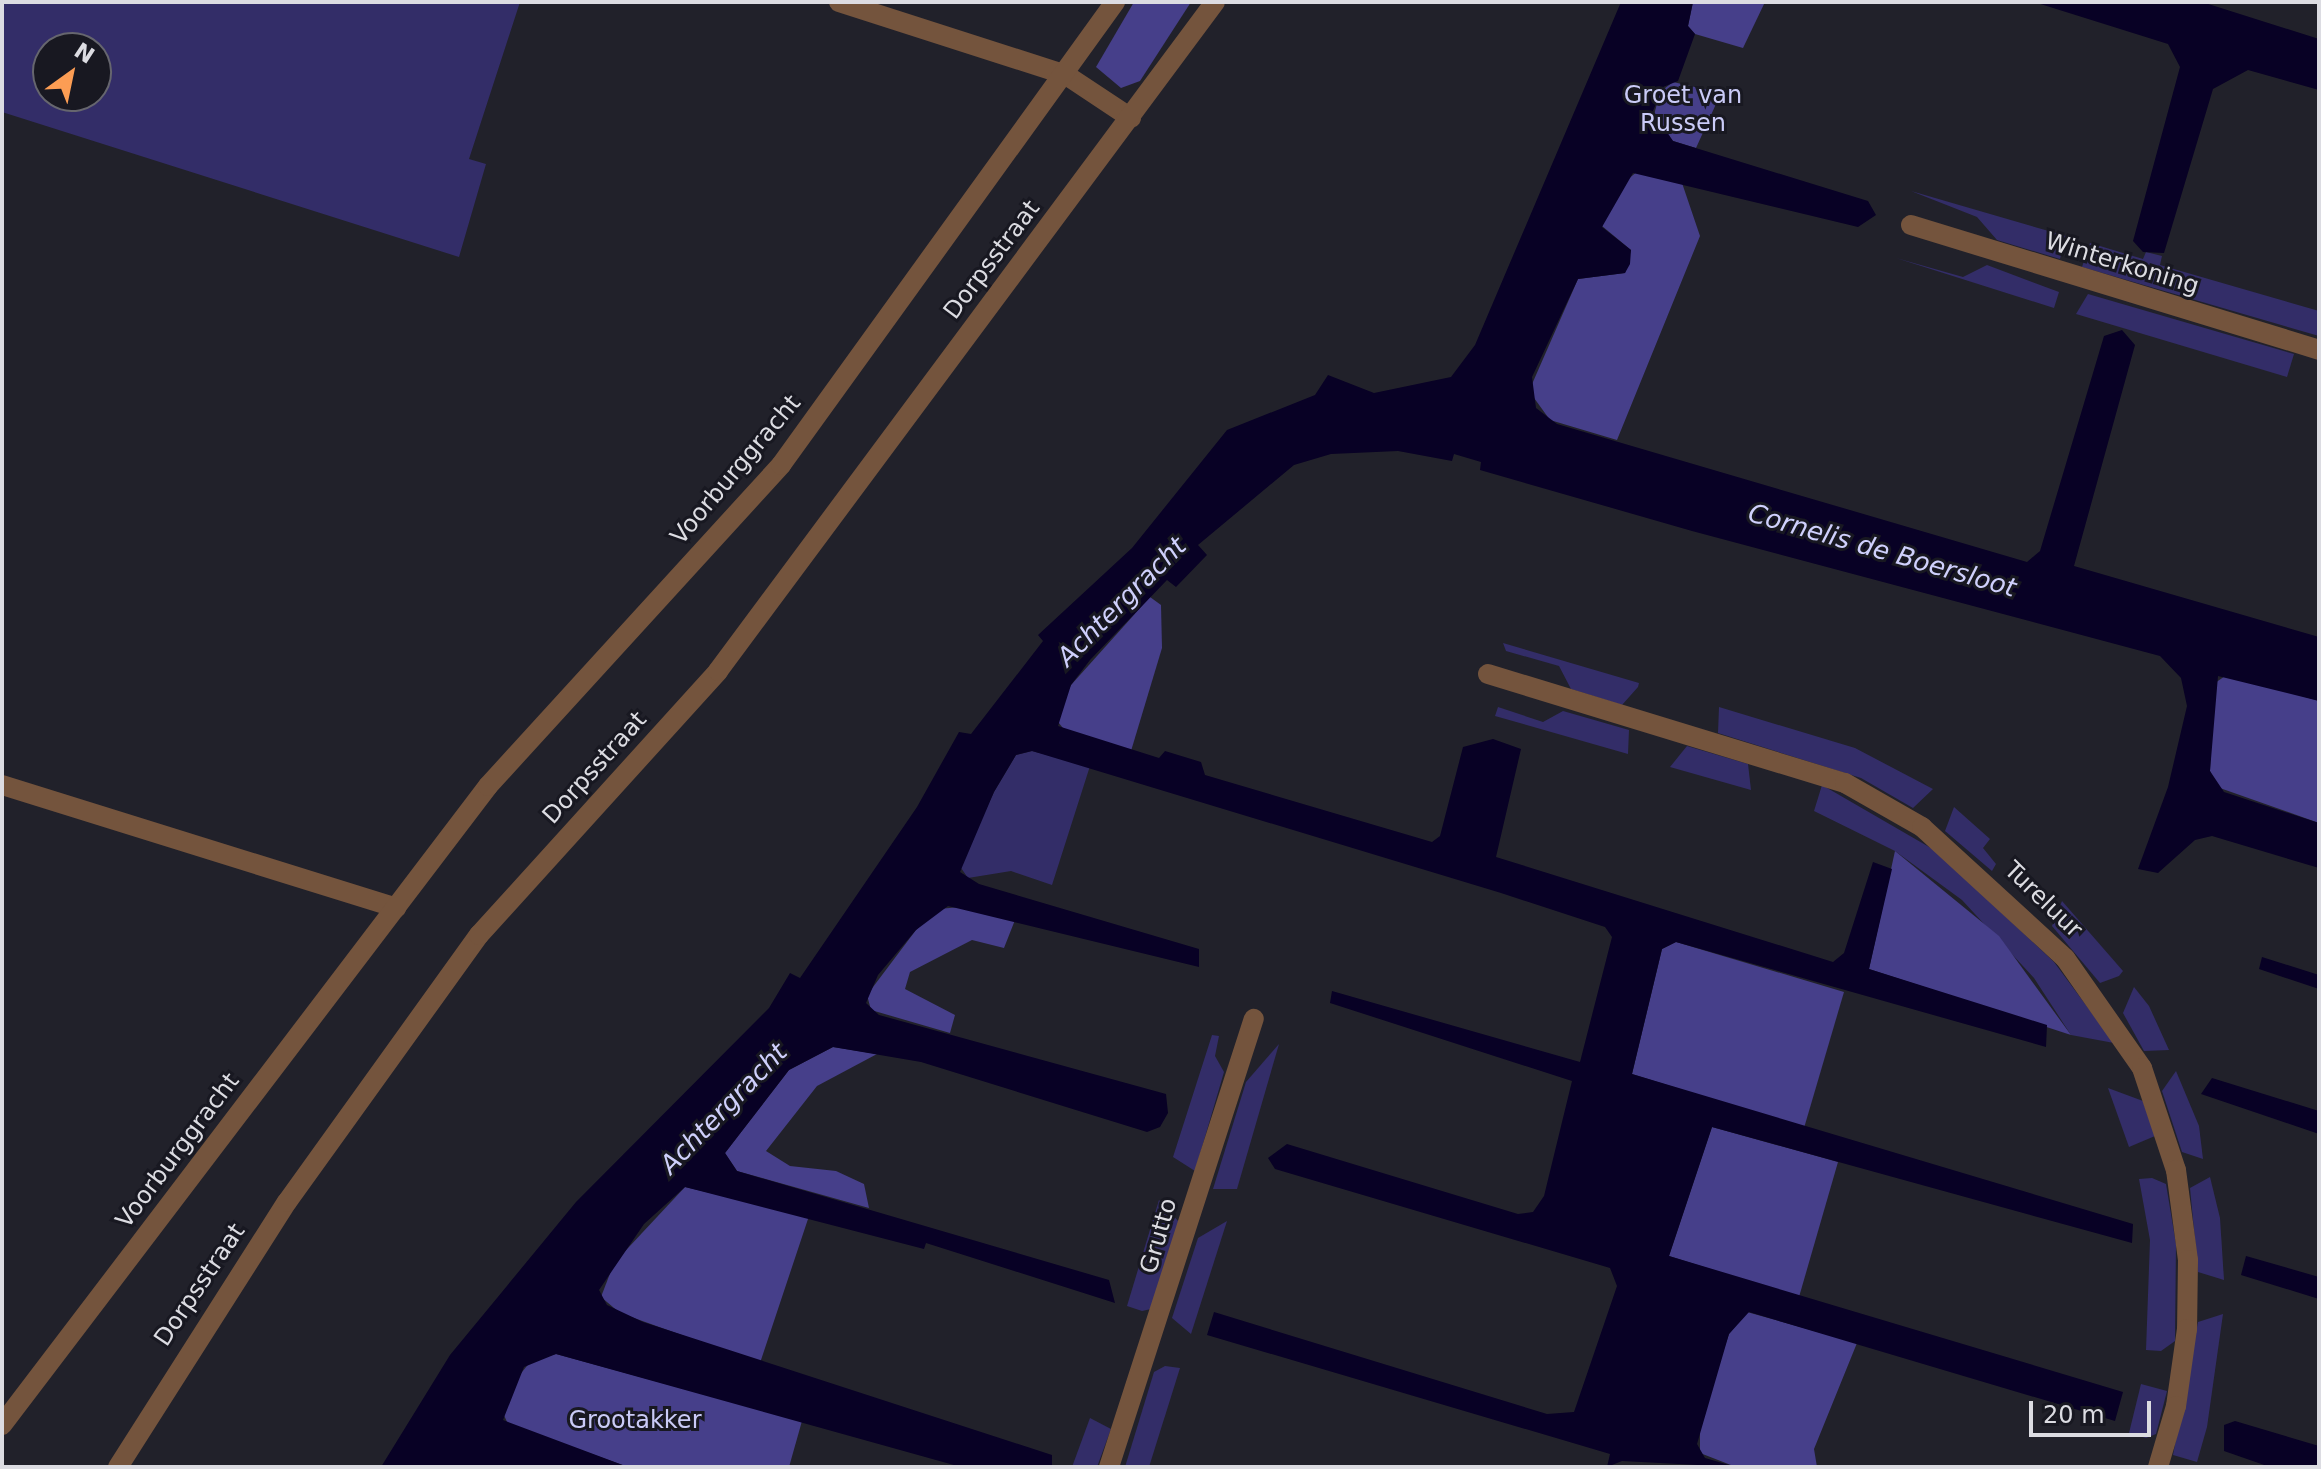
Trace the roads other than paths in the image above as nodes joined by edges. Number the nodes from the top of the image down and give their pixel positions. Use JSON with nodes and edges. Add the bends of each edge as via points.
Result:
{"nodes":[{"id":1,"x":839,"y":2,"type":"edge"},
{"id":2,"x":1115,"y":2,"type":"edge"},
{"id":3,"x":1215,"y":2,"type":"edge"},
{"id":4,"x":1066,"y":75,"type":"junction"},
{"id":5,"x":1131,"y":118,"type":"junction"},
{"id":6,"x":1911,"y":225,"type":"dead end"},
{"id":7,"x":2319,"y":350,"type":"edge"},
{"id":8,"x":1488,"y":674,"type":"dead end"},
{"id":9,"x":2,"y":785,"type":"edge"},
{"id":10,"x":396,"y":908,"type":"junction"},
{"id":11,"x":1254,"y":1019,"type":"dead end"},
{"id":12,"x":2,"y":1425,"type":"edge"},
{"id":13,"x":118,"y":1467,"type":"edge"},
{"id":14,"x":1109,"y":1467,"type":"edge"},
{"id":15,"x":2158,"y":1467,"type":"edge"}],
"edges":[{"from":1,"to":4,"type":"street"},
{"from":2,"to":4,"type":"street","name":"Voorburggracht"},
{"from":3,"to":5,"type":"street","name":"Dorpsstraat"},
{"from":4,"to":5,"type":"street"},
{"from":4,"to":10,"type":"street","name":"Voorburggracht","via":[[781,465],[488,786]]},
{"from":5,"to":13,"type":"street","name":"Dorpsstraat","via":[[718,671],[479,935],[287,1202]]},
{"from":6,"to":7,"type":"street","name":"Winterkoning"},
{"from":8,"to":15,"type":"street","name":"Tureluur","via":[[1845,783],[1922,827],[2065,958],[2142,1068],[2176,1170],[2188,1260],[2187,1329]]},
{"from":9,"to":10,"type":"street"},
{"from":10,"to":12,"type":"street","name":"Voorburggracht"},
{"from":11,"to":14,"type":"street","name":"Grutto"}]}
